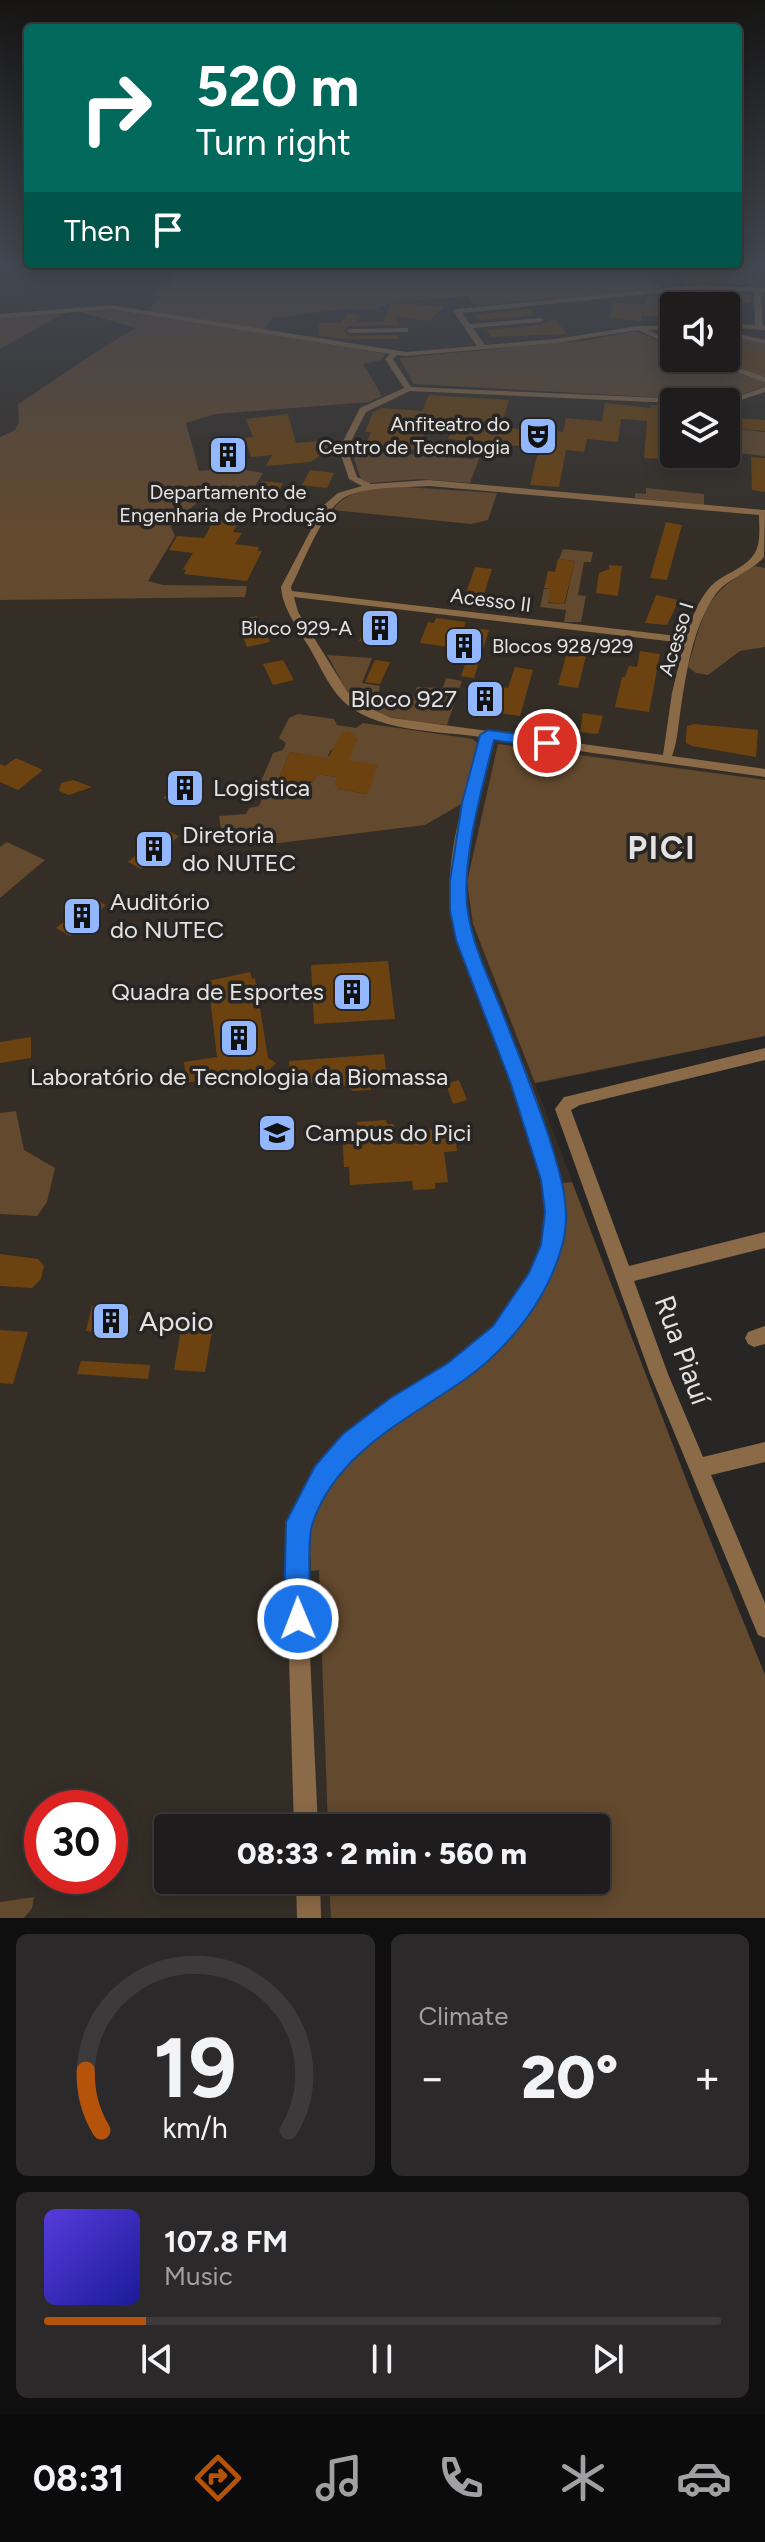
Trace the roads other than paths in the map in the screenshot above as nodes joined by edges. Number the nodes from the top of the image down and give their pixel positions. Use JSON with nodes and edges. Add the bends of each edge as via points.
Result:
{"nodes":[{"id":1,"x":392,"y":356,"type":"joint"},
{"id":2,"x":378,"y":366,"type":"dead end"},
{"id":3,"x":740,"y":371,"type":"edge"},
{"id":4,"x":765,"y":380,"type":"edge"},
{"id":5,"x":409,"y":389,"type":"junction"},
{"id":6,"x":765,"y":389,"type":"edge"},
{"id":7,"x":660,"y":398,"type":"edge"},
{"id":8,"x":740,"y":398,"type":"edge"},
{"id":9,"x":351,"y":474,"type":"junction"},
{"id":10,"x":370,"y":487,"type":"junction"},
{"id":11,"x":341,"y":495,"type":"junction"},
{"id":12,"x":764,"y":513,"type":"edge"},
{"id":13,"x":286,"y":593,"type":"junction"},
{"id":14,"x":691,"y":641,"type":"junction"},
{"id":15,"x":488,"y":735,"type":"junction"},
{"id":16,"x":668,"y":754,"type":"dead end"},
{"id":17,"x":765,"y":773,"type":"edge"},
{"id":18,"x":765,"y":1054,"type":"edge"},
{"id":19,"x":765,"y":1240,"type":"edge"},
{"id":20,"x":626,"y":1275,"type":"junction"},
{"id":21,"x":765,"y":1452,"type":"edge"},
{"id":22,"x":699,"y":1468,"type":"junction"},
{"id":23,"x":765,"y":1628,"type":"edge"},
{"id":24,"x":306,"y":1814,"type":"edge"},
{"id":25,"x":308,"y":1894,"type":"edge"},
{"id":26,"x":309,"y":1918,"type":"edge"}],
"edges":[{"from":1,"to":2,"type":"street"},
{"from":1,"to":5,"type":"street"},
{"from":3,"to":4,"type":"street"},
{"from":5,"to":7,"type":"street"},
{"from":5,"to":9,"type":"street","via":[[363,410],[343,449]]},
{"from":6,"to":8,"type":"street"},
{"from":9,"to":10,"type":"street"},
{"from":9,"to":11,"type":"street"},
{"from":10,"to":11,"type":"street"},
{"from":10,"to":12,"type":"street","via":[[429,483]]},
{"from":11,"to":13,"type":"street","via":[[321,514]]},
{"from":12,"to":14,"type":"street","name":"Acesso I","via":[[759,557],[710,593]]},
{"from":13,"to":14,"type":"street","name":"Acesso II"},
{"from":13,"to":15,"type":"street","via":[[351,704],[390,721]]},
{"from":14,"to":16,"type":"street","name":"Acesso I"},
{"from":15,"to":17,"type":"street"},
{"from":15,"to":24,"type":"street","via":[[470,803],[458,910],[552,1180],[552,1245],[501,1334],[352,1443],[335,1459],[304,1508],[297,1570]]},
{"from":18,"to":20,"type":"street","name":"Rua Piauí","via":[[565,1106]]},
{"from":19,"to":20,"type":"street"},
{"from":20,"to":22,"type":"street","name":"Rua Piauí","via":[[659,1374]]},
{"from":21,"to":22,"type":"street"},
{"from":22,"to":23,"type":"street","name":"Rua Piauí"},
{"from":25,"to":26,"type":"street"}]}
